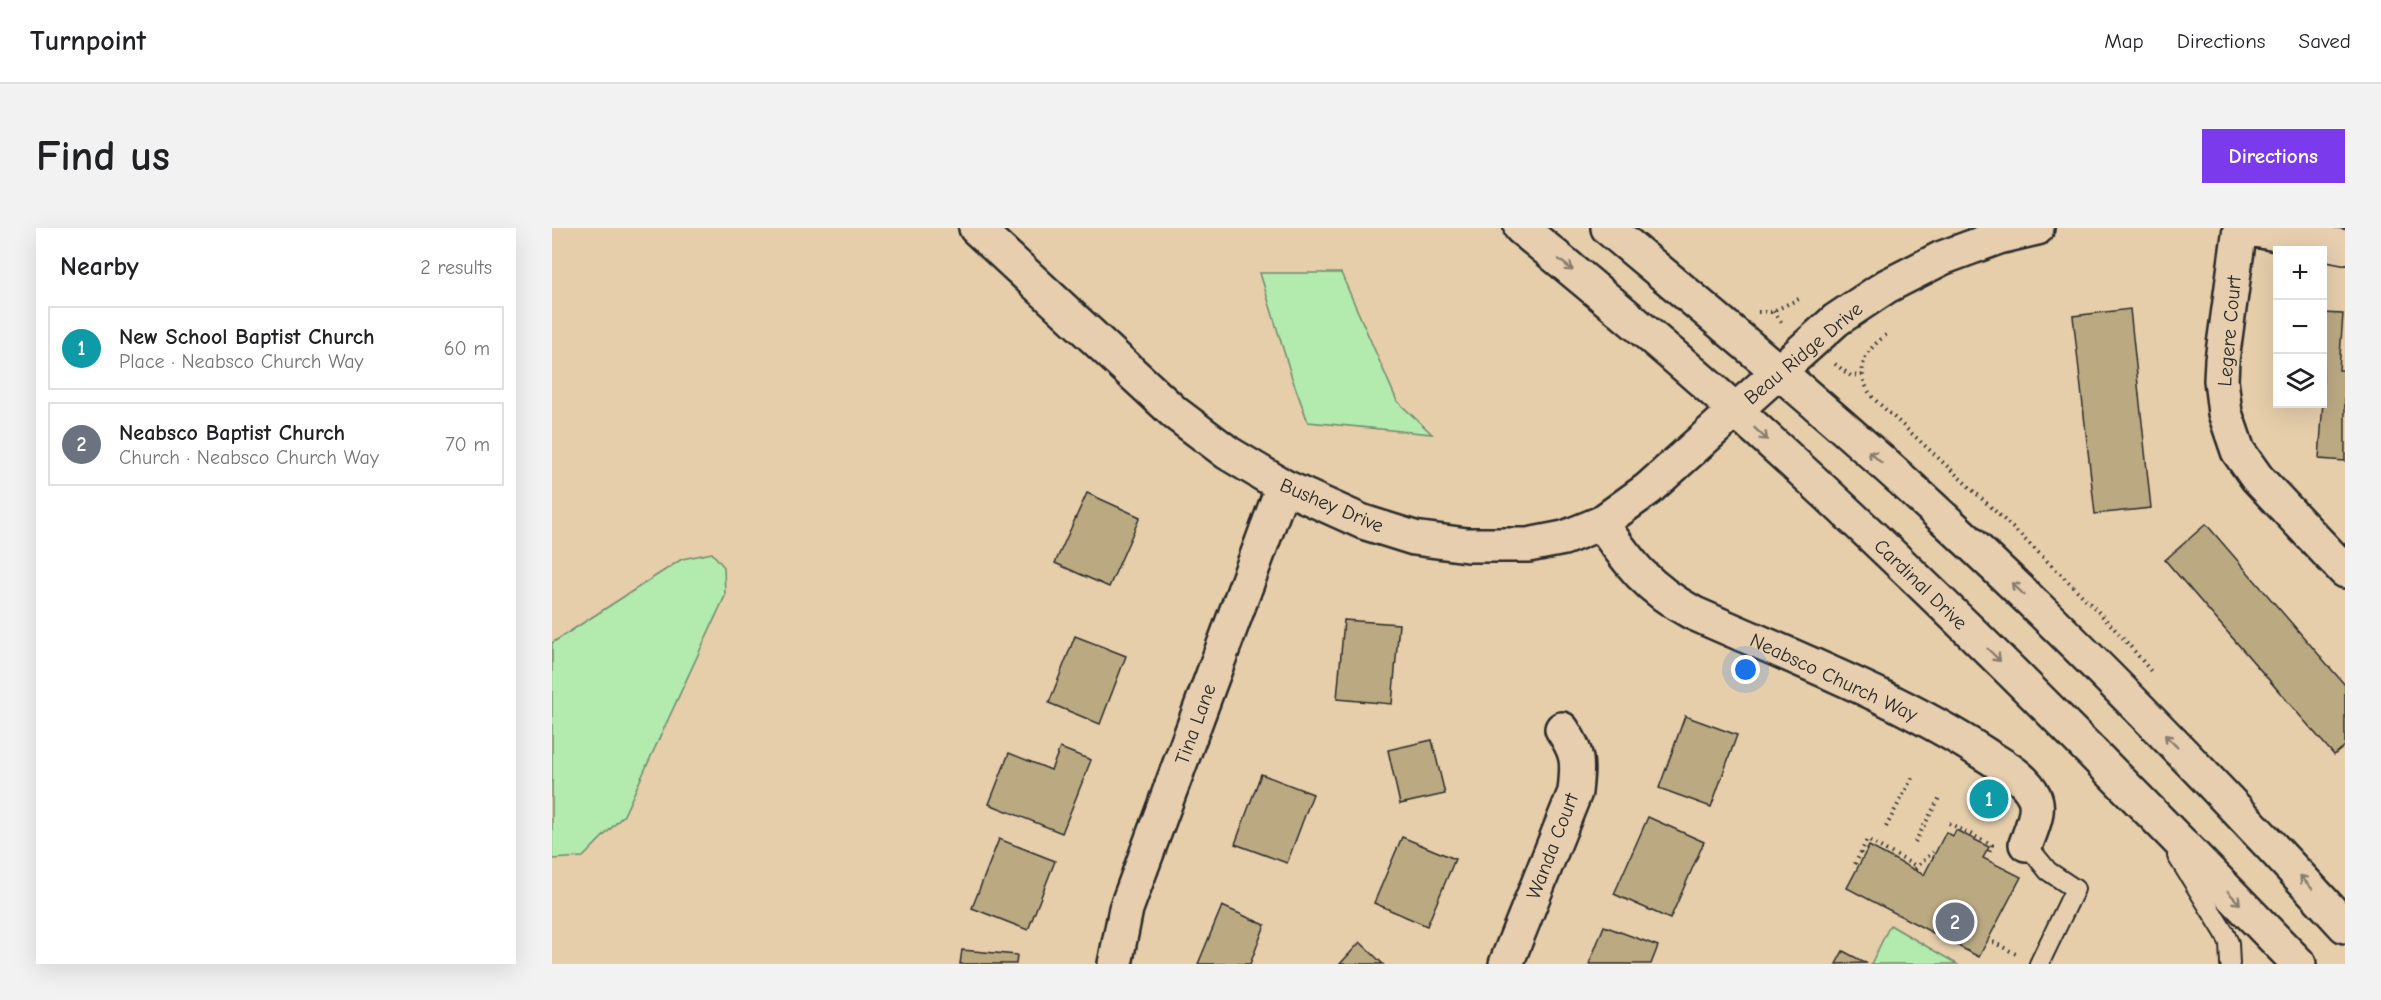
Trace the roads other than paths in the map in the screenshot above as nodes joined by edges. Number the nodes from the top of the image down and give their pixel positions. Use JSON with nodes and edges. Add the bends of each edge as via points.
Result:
{"nodes":[{"id":1,"x":976,"y":228,"type":"edge"},
{"id":2,"x":1521,"y":228,"type":"edge"},
{"id":3,"x":1608,"y":228,"type":"edge"},
{"id":4,"x":2037,"y":228,"type":"edge"},
{"id":5,"x":2240,"y":228,"type":"edge"},
{"id":6,"x":2245,"y":228,"type":"edge"},
{"id":7,"x":2345,"y":247,"type":"edge"},
{"id":8,"x":1778,"y":371,"type":"junction"},
{"id":9,"x":1735,"y":410,"type":"junction"},
{"id":10,"x":1283,"y":486,"type":"junction"},
{"id":11,"x":1601,"y":523,"type":"junction"},
{"id":12,"x":2345,"y":571,"type":"edge"},
{"id":13,"x":1562,"y":729,"type":"dead end"},
{"id":14,"x":2141,"y":801,"type":"junction"},
{"id":15,"x":2026,"y":844,"type":"joint"},
{"id":16,"x":2345,"y":926,"type":"edge"},
{"id":17,"x":2031,"y":961,"type":"edge"},
{"id":18,"x":1114,"y":964,"type":"edge"},
{"id":19,"x":1506,"y":964,"type":"edge"},
{"id":20,"x":2230,"y":964,"type":"edge"},
{"id":21,"x":2299,"y":964,"type":"edge"}],
"edges":[{"from":1,"to":10,"type":"street","name":"Bushey Drive","via":[[1175,413],[1228,453]]},
{"from":2,"to":9,"type":"street","name":"Cardinal Drive","one_way":true},
{"from":3,"to":8,"type":"street"},
{"from":4,"to":8,"type":"street","name":"Beau Ridge Drive","via":[[1942,258],[1887,286],[1836,320]]},
{"from":5,"to":12,"type":"street","name":"Legere Court","via":[[2222,360],[2224,413],[2238,451],[2257,478]]},
{"from":6,"to":7,"type":"street"},
{"from":8,"to":9,"type":"street","name":"Beau Ridge Drive"},
{"from":16,"to":8,"type":"street","one_way":true,"via":[[2240,811],[2093,661],[1940,514]]},
{"from":9,"to":11,"type":"street","name":"Bushey Drive","via":[[1648,489]]},
{"from":9,"to":14,"type":"street","name":"Cardinal Drive","one_way":true,"via":[[2005,665]]},
{"from":10,"to":11,"type":"street","name":"Bushey Drive","via":[[1363,522],[1414,538],[1467,545],[1528,545],[1564,538]]},
{"from":10,"to":18,"type":"street","name":"Tina Lane","via":[[1126,909]]},
{"from":11,"to":15,"type":"street","name":"Neabsco Church Way","via":[[1633,567],[1665,597],[1893,702],[2012,772],[2036,799]]},
{"from":13,"to":19,"type":"street","name":"Wanda Court","via":[[1574,746],[1578,765],[1575,792]]},
{"from":14,"to":20,"type":"lane","via":[[2217,917],[2229,943]]},
{"from":14,"to":21,"type":"street","name":"Cardinal Drive","one_way":true},
{"from":15,"to":17,"type":"lane","via":[[2048,870],[2075,889]]}]}
